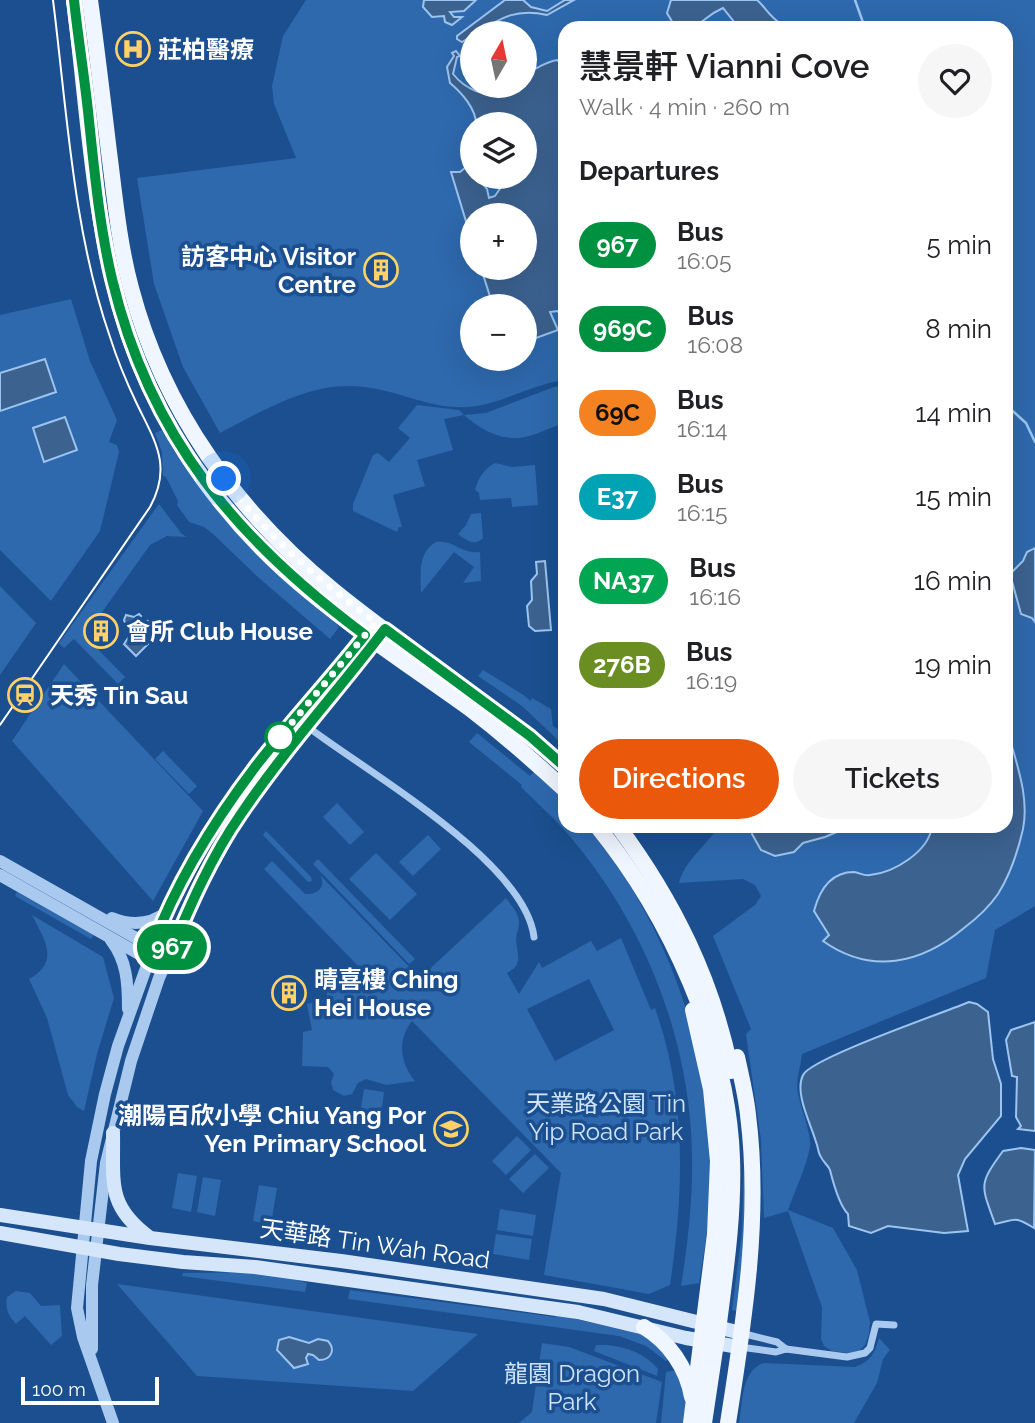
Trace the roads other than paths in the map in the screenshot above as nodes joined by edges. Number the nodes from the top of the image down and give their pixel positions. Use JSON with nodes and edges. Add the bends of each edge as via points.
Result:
{"nodes":[{"id":1,"x":74,"y":0,"type":"edge"},
{"id":2,"x":90,"y":0,"type":"edge"},
{"id":3,"x":374,"y":635,"type":"junction"},
{"id":4,"x":308,"y":727,"type":"junction"},
{"id":5,"x":558,"y":761,"type":"edge"},
{"id":6,"x":558,"y":784,"type":"edge"},
{"id":7,"x":602,"y":833,"type":"edge"},
{"id":8,"x":623,"y":833,"type":"edge"},
{"id":9,"x":0,"y":861,"type":"edge"},
{"id":10,"x":0,"y":875,"type":"edge"},
{"id":11,"x":67,"y":899,"type":"junction"},
{"id":12,"x":167,"y":911,"type":"junction"},
{"id":13,"x":109,"y":937,"type":"junction"},
{"id":14,"x":534,"y":937,"type":"dead end"},
{"id":15,"x":151,"y":953,"type":"junction"},
{"id":16,"x":166,"y":962,"type":"junction"},
{"id":17,"x":684,"y":972,"type":"junction"},
{"id":18,"x":128,"y":1017,"type":"junction"},
{"id":19,"x":723,"y":1032,"type":"junction"},
{"id":20,"x":729,"y":1089,"type":"junction"},
{"id":21,"x":113,"y":1133,"type":"junction"},
{"id":22,"x":0,"y":1215,"type":"edge"},
{"id":23,"x":91,"y":1229,"type":"junction"},
{"id":24,"x":0,"y":1233,"type":"edge"},
{"id":25,"x":150,"y":1238,"type":"junction"},
{"id":26,"x":89,"y":1249,"type":"junction"},
{"id":27,"x":894,"y":1325,"type":"dead end"},
{"id":28,"x":644,"y":1327,"type":"junction"},
{"id":29,"x":726,"y":1330,"type":"junction"},
{"id":30,"x":702,"y":1341,"type":"junction"},
{"id":31,"x":786,"y":1349,"type":"junction"},
{"id":32,"x":692,"y":1417,"type":"edge"},
{"id":33,"x":113,"y":1423,"type":"edge"},
{"id":34,"x":704,"y":1423,"type":"edge"},
{"id":35,"x":714,"y":1423,"type":"edge"},
{"id":36,"x":728,"y":1423,"type":"edge"}],
"edges":[{"from":1,"to":3,"type":"main road","via":[[107,254],[145,377],[179,444],[229,512],[290,576]]},
{"from":2,"to":3,"type":"main road","via":[[122,250],[141,324],[159,370],[194,435],[241,502]]},
{"from":3,"to":4,"type":"street"},
{"from":3,"to":5,"type":"main road","via":[[530,736]]},
{"from":3,"to":6,"type":"main road","via":[[427,687],[470,709]]},
{"from":3,"to":12,"type":"street","via":[[276,742],[236,794]]},
{"from":4,"to":14,"type":"street","via":[[472,848],[522,901]]},
{"from":4,"to":16,"type":"street","via":[[226,836]]},
{"from":7,"to":17,"type":"main road","via":[[639,885]]},
{"from":8,"to":19,"type":"main road","via":[[680,924]]},
{"from":9,"to":11,"type":"street"},
{"from":10,"to":13,"type":"street"},
{"from":11,"to":12,"type":"street","via":[[126,923],[145,923]]},
{"from":11,"to":15,"type":"street"},
{"from":12,"to":15,"type":"street"},
{"from":13,"to":15,"type":"street"},
{"from":13,"to":18,"type":"street","via":[[126,970]]},
{"from":15,"to":16,"type":"street"},
{"from":15,"to":18,"type":"street"},
{"from":16,"to":21,"type":"street","via":[[139,1031]]},
{"from":17,"to":20,"type":"main road","via":[[706,1018]]},
{"from":17,"to":29,"type":"main road","via":[[711,1089],[718,1146],[715,1234]]},
{"from":18,"to":23,"type":"street","via":[[97,1128]]},
{"from":19,"to":20,"type":"main road"},
{"from":19,"to":29,"type":"main road","via":[[736,1055],[751,1151],[751,1231]]},
{"from":20,"to":29,"type":"main road","via":[[741,1132],[743,1181]]},
{"from":21,"to":23,"type":"street"},
{"from":21,"to":25,"type":"main road","via":[[117,1200],[128,1220]]},
{"from":22,"to":23,"type":"main road","name":"天華路 Tin Wah Road"},
{"from":23,"to":25,"type":"main road","name":"天華路 Tin Wah Road"},
{"from":23,"to":26,"type":"street"},
{"from":24,"to":26,"type":"main road","name":"天華路 Tin Wah Road"},
{"from":25,"to":29,"type":"main road","name":"天華路 Tin Wah Road","via":[[572,1294]]},
{"from":26,"to":28,"type":"main road","name":"天華路 Tin Wah Road","via":[[474,1297]]},
{"from":26,"to":33,"type":"street","via":[[77,1308]]},
{"from":27,"to":31,"type":"street","via":[[876,1324],[870,1348],[858,1356]]},
{"from":28,"to":30,"type":"main road","name":"天華路 Tin Wah Road"},
{"from":28,"to":32,"type":"main road","via":[[664,1342],[681,1366],[689,1384]]},
{"from":29,"to":30,"type":"main road"},
{"from":29,"to":30,"type":"main road","name":"天華路 Tin Wah Road"},
{"from":29,"to":31,"type":"street","via":[[777,1342]]},
{"from":29,"to":31,"type":"street","via":[[776,1352]]},
{"from":29,"to":34,"type":"main road","bridge":true},
{"from":29,"to":35,"type":"main road"},
{"from":29,"to":36,"type":"main road"},
{"from":30,"to":32,"type":"main road"}]}
